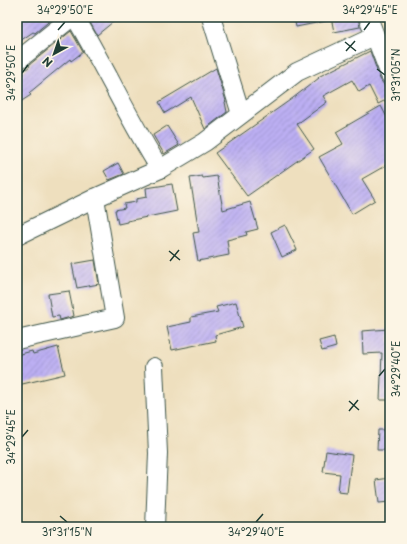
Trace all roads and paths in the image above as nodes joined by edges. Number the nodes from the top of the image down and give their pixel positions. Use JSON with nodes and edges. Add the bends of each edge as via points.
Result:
{"nodes":[{"id":1,"x":72,"y":17,"type":"edge"},
{"id":2,"x":75,"y":17,"type":"edge"},
{"id":3,"x":211,"y":17,"type":"edge"},
{"id":4,"x":368,"y":17,"type":"edge"},
{"id":5,"x":374,"y":36,"type":"junction"},
{"id":6,"x":17,"y":61,"type":"edge"},
{"id":7,"x":390,"y":75,"type":"edge"},
{"id":8,"x":241,"y":114,"type":"junction"},
{"id":9,"x":160,"y":169,"type":"junction"},
{"id":10,"x":95,"y":198,"type":"junction"},
{"id":11,"x":17,"y":236,"type":"edge"},
{"id":12,"x":17,"y":340,"type":"edge"},
{"id":13,"x":154,"y":367,"type":"dead end"},
{"id":14,"x":155,"y":527,"type":"edge"}],
"edges":[{"from":1,"to":6,"type":"street"},
{"from":2,"to":9,"type":"street"},
{"from":3,"to":8,"type":"street"},
{"from":4,"to":5,"type":"street"},
{"from":5,"to":7,"type":"street"},
{"from":5,"to":8,"type":"street","via":[[297,72]]},
{"from":8,"to":9,"type":"street","via":[[205,142]]},
{"from":9,"to":10,"type":"street"},
{"from":10,"to":11,"type":"street"},
{"from":10,"to":12,"type":"street","via":[[115,318]]},
{"from":13,"to":14,"type":"street","via":[[158,453]]}]}
